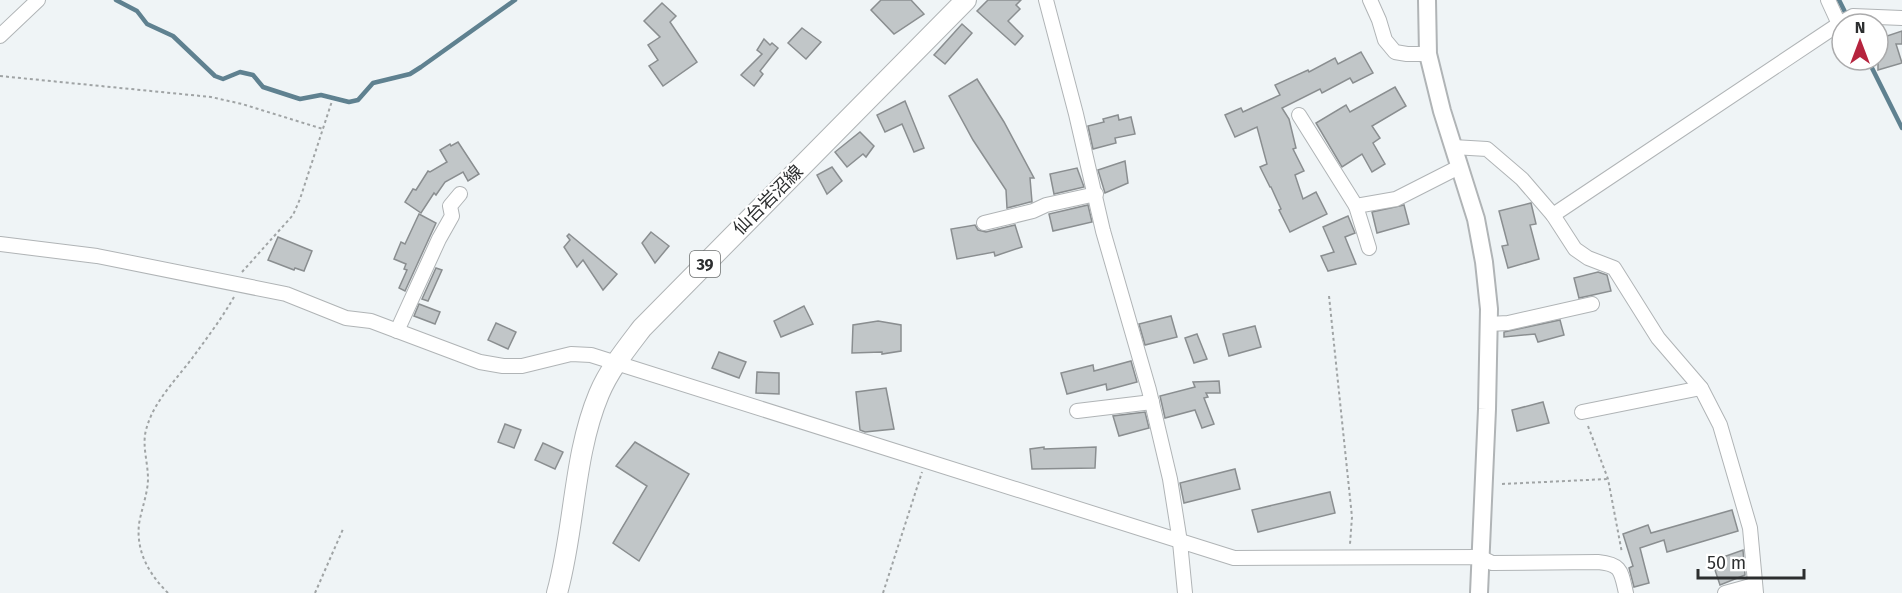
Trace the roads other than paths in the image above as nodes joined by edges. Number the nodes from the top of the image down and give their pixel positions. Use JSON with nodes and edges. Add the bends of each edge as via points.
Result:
{"nodes":[{"id":1,"x":38,"y":0,"type":"edge"},
{"id":2,"x":966,"y":0,"type":"edge"},
{"id":3,"x":1046,"y":0,"type":"edge"},
{"id":4,"x":1370,"y":0,"type":"edge"},
{"id":5,"x":1427,"y":0,"type":"edge"},
{"id":6,"x":1828,"y":0,"type":"edge"},
{"id":7,"x":1838,"y":12,"type":"edge"},
{"id":8,"x":1830,"y":30,"type":"edge"},
{"id":9,"x":0,"y":36,"type":"edge"},
{"id":10,"x":1428,"y":54,"type":"junction"},
{"id":11,"x":1299,"y":115,"type":"dead end"},
{"id":12,"x":1453,"y":147,"type":"junction"},
{"id":13,"x":1460,"y":167,"type":"junction"},
{"id":14,"x":460,"y":194,"type":"dead end"},
{"id":15,"x":1096,"y":194,"type":"junction"},
{"id":16,"x":1356,"y":206,"type":"junction"},
{"id":17,"x":1553,"y":215,"type":"junction"},
{"id":18,"x":984,"y":224,"type":"dead end"},
{"id":19,"x":0,"y":244,"type":"edge"},
{"id":20,"x":1369,"y":248,"type":"dead end"},
{"id":21,"x":1592,"y":304,"type":"dead end"},
{"id":22,"x":1489,"y":324,"type":"junction"},
{"id":23,"x":397,"y":331,"type":"junction"},
{"id":24,"x":616,"y":363,"type":"junction"},
{"id":25,"x":1701,"y":388,"type":"junction"},
{"id":26,"x":1152,"y":402,"type":"junction"},
{"id":27,"x":1077,"y":411,"type":"dead end"},
{"id":28,"x":1582,"y":412,"type":"road end"},
{"id":29,"x":1180,"y":542,"type":"junction"},
{"id":30,"x":1480,"y":557,"type":"junction"},
{"id":31,"x":1755,"y":589,"type":"edge"},
{"id":32,"x":557,"y":593,"type":"edge"},
{"id":33,"x":1185,"y":593,"type":"edge"},
{"id":34,"x":1479,"y":593,"type":"edge"},
{"id":35,"x":1626,"y":593,"type":"edge"},
{"id":36,"x":1725,"y":593,"type":"edge"}],
"edges":[{"from":1,"to":9,"type":"street"},
{"from":2,"to":24,"type":"main road","name":"仙台岩沼線","number":"39","via":[[642,328]]},
{"from":3,"to":15,"type":"street"},
{"from":4,"to":10,"type":"street","via":[[1385,40],[1395,52]]},
{"from":5,"to":10,"type":"street"},
{"from":6,"to":7,"type":"street"},
{"from":8,"to":17,"type":"street"},
{"from":10,"to":12,"type":"street"},
{"from":11,"to":16,"type":"street"},
{"from":12,"to":13,"type":"street"},
{"from":12,"to":17,"type":"street","via":[[1487,149],[1522,179]]},
{"from":13,"to":16,"type":"street","via":[[1396,199]]},
{"from":13,"to":22,"type":"street","via":[[1484,262]]},
{"from":14,"to":23,"type":"street","via":[[450,206],[452,216]]},
{"from":15,"to":18,"type":"street"},
{"from":15,"to":26,"type":"street"},
{"from":16,"to":20,"type":"street"},
{"from":17,"to":25,"type":"street","via":[[1575,249],[1614,268],[1658,338]]},
{"from":19,"to":23,"type":"street","via":[[97,256],[286,294],[346,318],[371,321]]},
{"from":21,"to":22,"type":"street"},
{"from":22,"to":30,"type":"street"},
{"from":23,"to":24,"type":"street","via":[[480,362],[503,366],[522,366],[571,354]]},
{"from":24,"to":29,"type":"street"},
{"from":24,"to":32,"type":"main road","name":"仙台岩沼線","number":"39","via":[[599,394],[586,437]]},
{"from":25,"to":28,"type":"street"},
{"from":25,"to":31,"type":"street","via":[[1720,425],[1750,528]]},
{"from":26,"to":27,"type":"street"},
{"from":26,"to":29,"type":"street"},
{"from":29,"to":30,"type":"street","via":[[1234,558]]},
{"from":29,"to":33,"type":"street"},
{"from":30,"to":34,"type":"street"},
{"from":30,"to":35,"type":"street","via":[[1492,563],[1611,563],[1621,571]]},
{"from":31,"to":36,"type":"street"}]}
